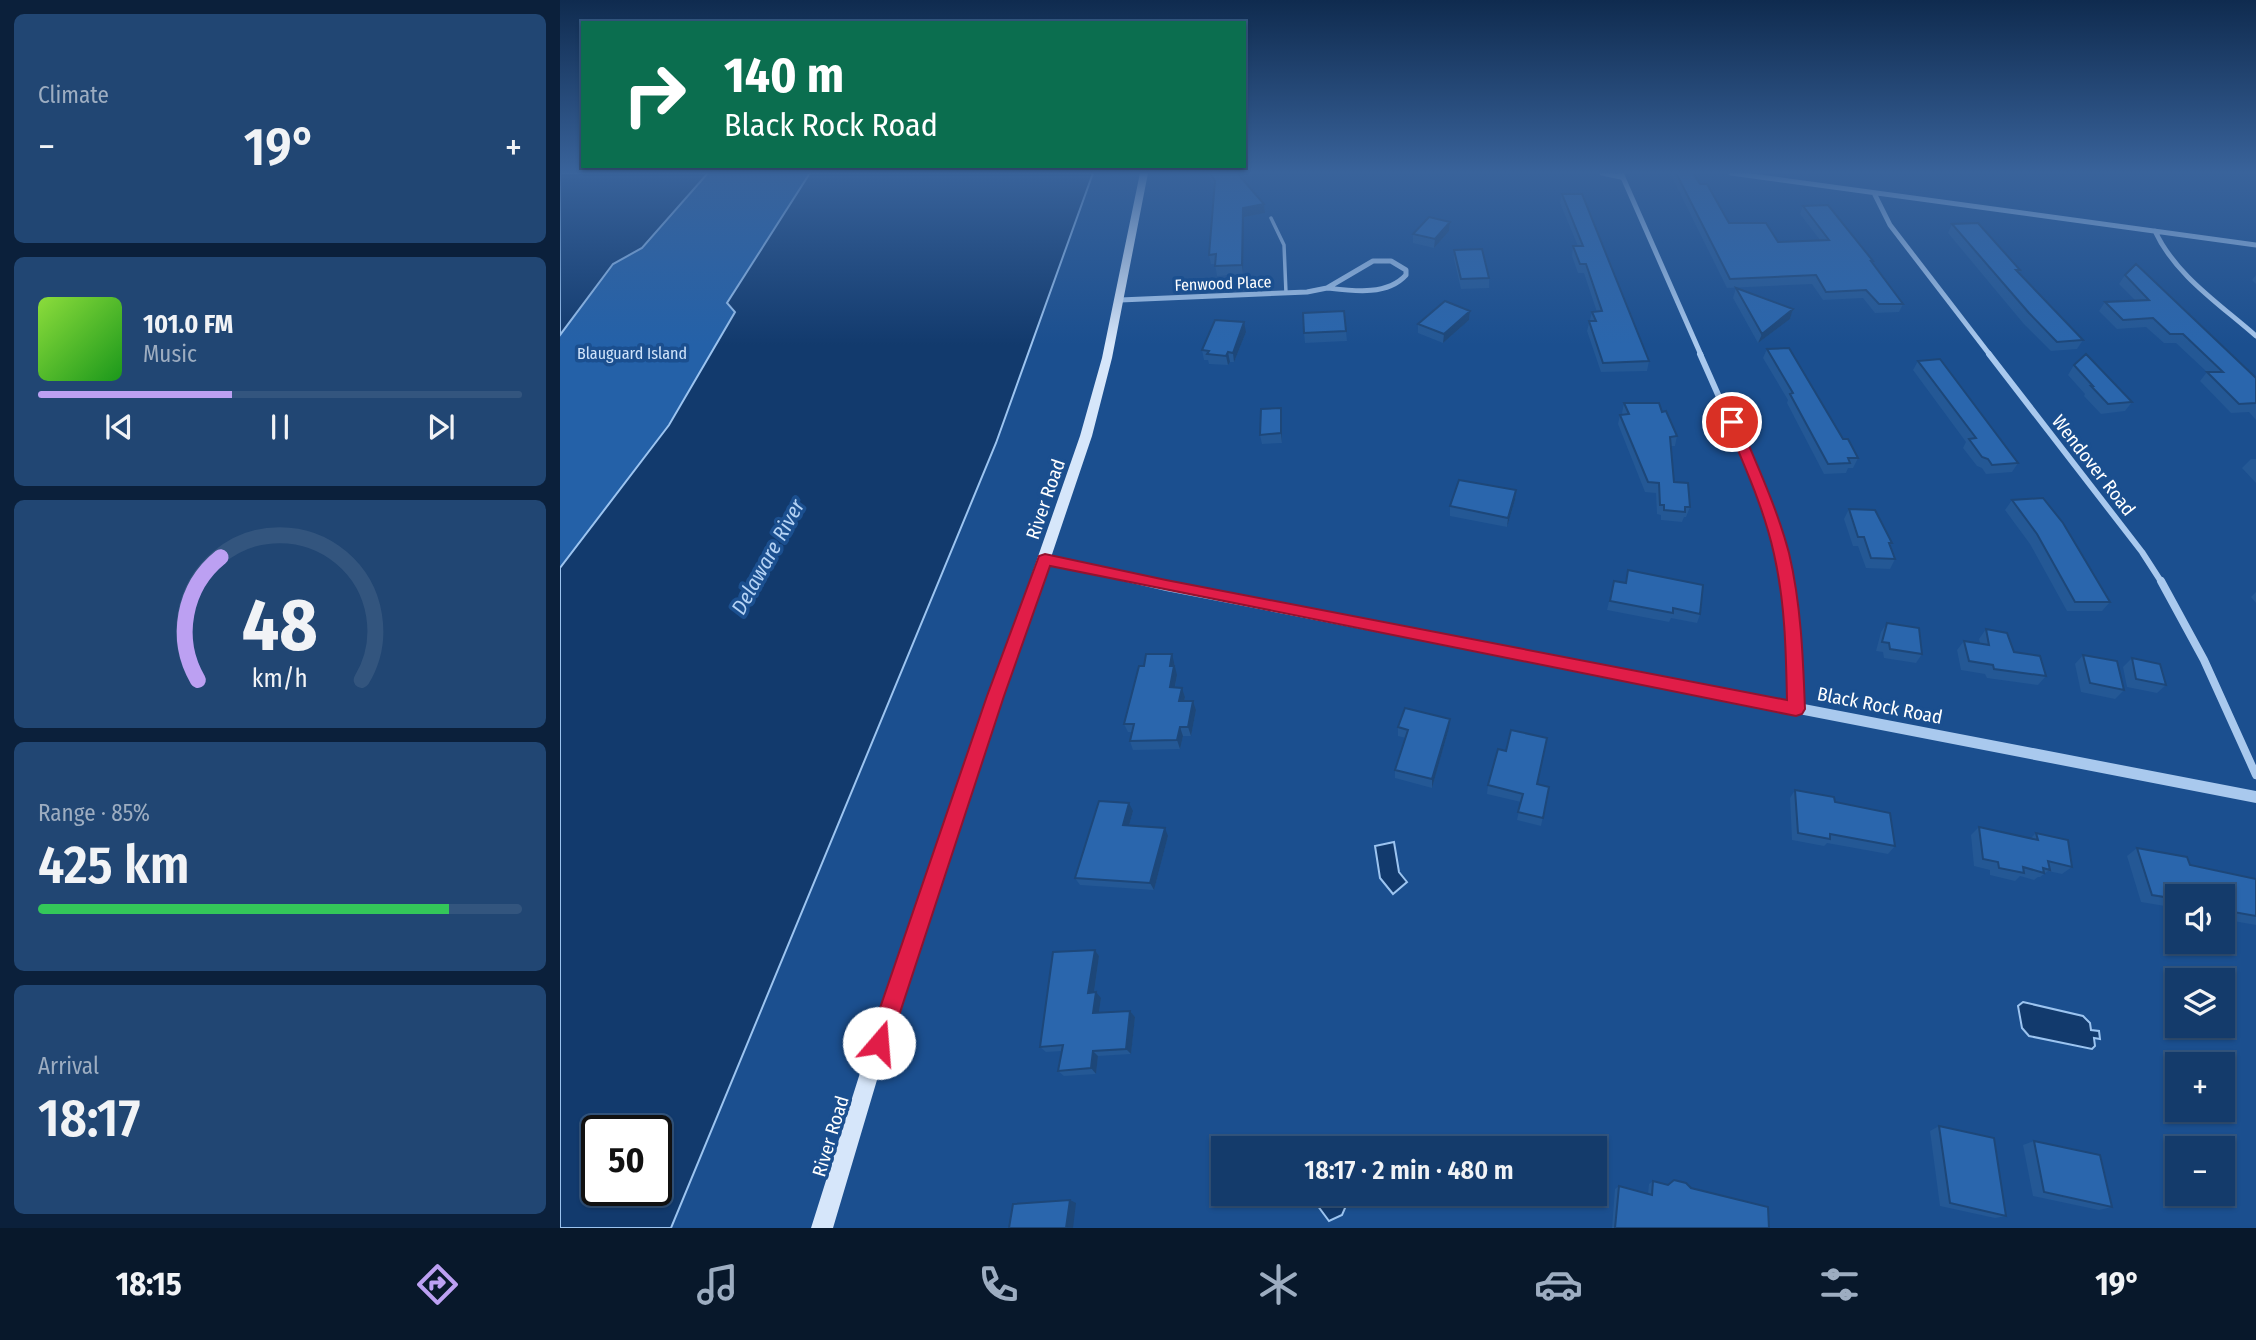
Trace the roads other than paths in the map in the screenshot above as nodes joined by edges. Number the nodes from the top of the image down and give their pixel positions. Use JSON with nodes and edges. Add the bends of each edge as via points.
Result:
{"nodes":[{"id":1,"x":1133,"y":230,"type":"edge"},
{"id":2,"x":1279,"y":230,"type":"edge"},
{"id":3,"x":1645,"y":230,"type":"edge"},
{"id":4,"x":1893,"y":230,"type":"edge"},
{"id":5,"x":2150,"y":230,"type":"edge"},
{"id":6,"x":2155,"y":231,"type":"junction"},
{"id":7,"x":2256,"y":245,"type":"edge"},
{"id":8,"x":1327,"y":288,"type":"junction"},
{"id":9,"x":1286,"y":293,"type":"junction"},
{"id":10,"x":1120,"y":300,"type":"junction"},
{"id":11,"x":2256,"y":336,"type":"edge"},
{"id":12,"x":1045,"y":559,"type":"junction"},
{"id":13,"x":1796,"y":709,"type":"junction"},
{"id":14,"x":2256,"y":775,"type":"edge"},
{"id":15,"x":2256,"y":797,"type":"edge"},
{"id":16,"x":822,"y":1228,"type":"edge"}],
"edges":[{"from":1,"to":10,"type":"main road","name":"River Road"},
{"from":2,"to":9,"type":"lane","via":[[1286,248]]},
{"from":3,"to":13,"type":"street","via":[[1766,503],[1791,603]]},
{"from":4,"to":14,"type":"street","name":"Wendover Road","via":[[2142,552],[2212,672]]},
{"from":5,"to":6,"type":"street"},
{"from":6,"to":7,"type":"street"},
{"from":6,"to":11,"type":"street","via":[[2162,248],[2179,266]]},
{"from":8,"to":8,"type":"street","name":"Fenwood Place","via":[[1359,291],[1391,286],[1403,280],[1406,270],[1391,261],[1373,261]]},
{"from":8,"to":9,"type":"street","name":"Fenwood Place"},
{"from":9,"to":10,"type":"street","name":"Fenwood Place"},
{"from":10,"to":12,"type":"main road","name":"River Road","via":[[1086,436]]},
{"from":12,"to":13,"type":"street","name":"Black Rock Road"},
{"from":12,"to":16,"type":"main road","name":"River Road","via":[[887,1016]]},
{"from":13,"to":15,"type":"street","name":"Black Rock Road"}]}
